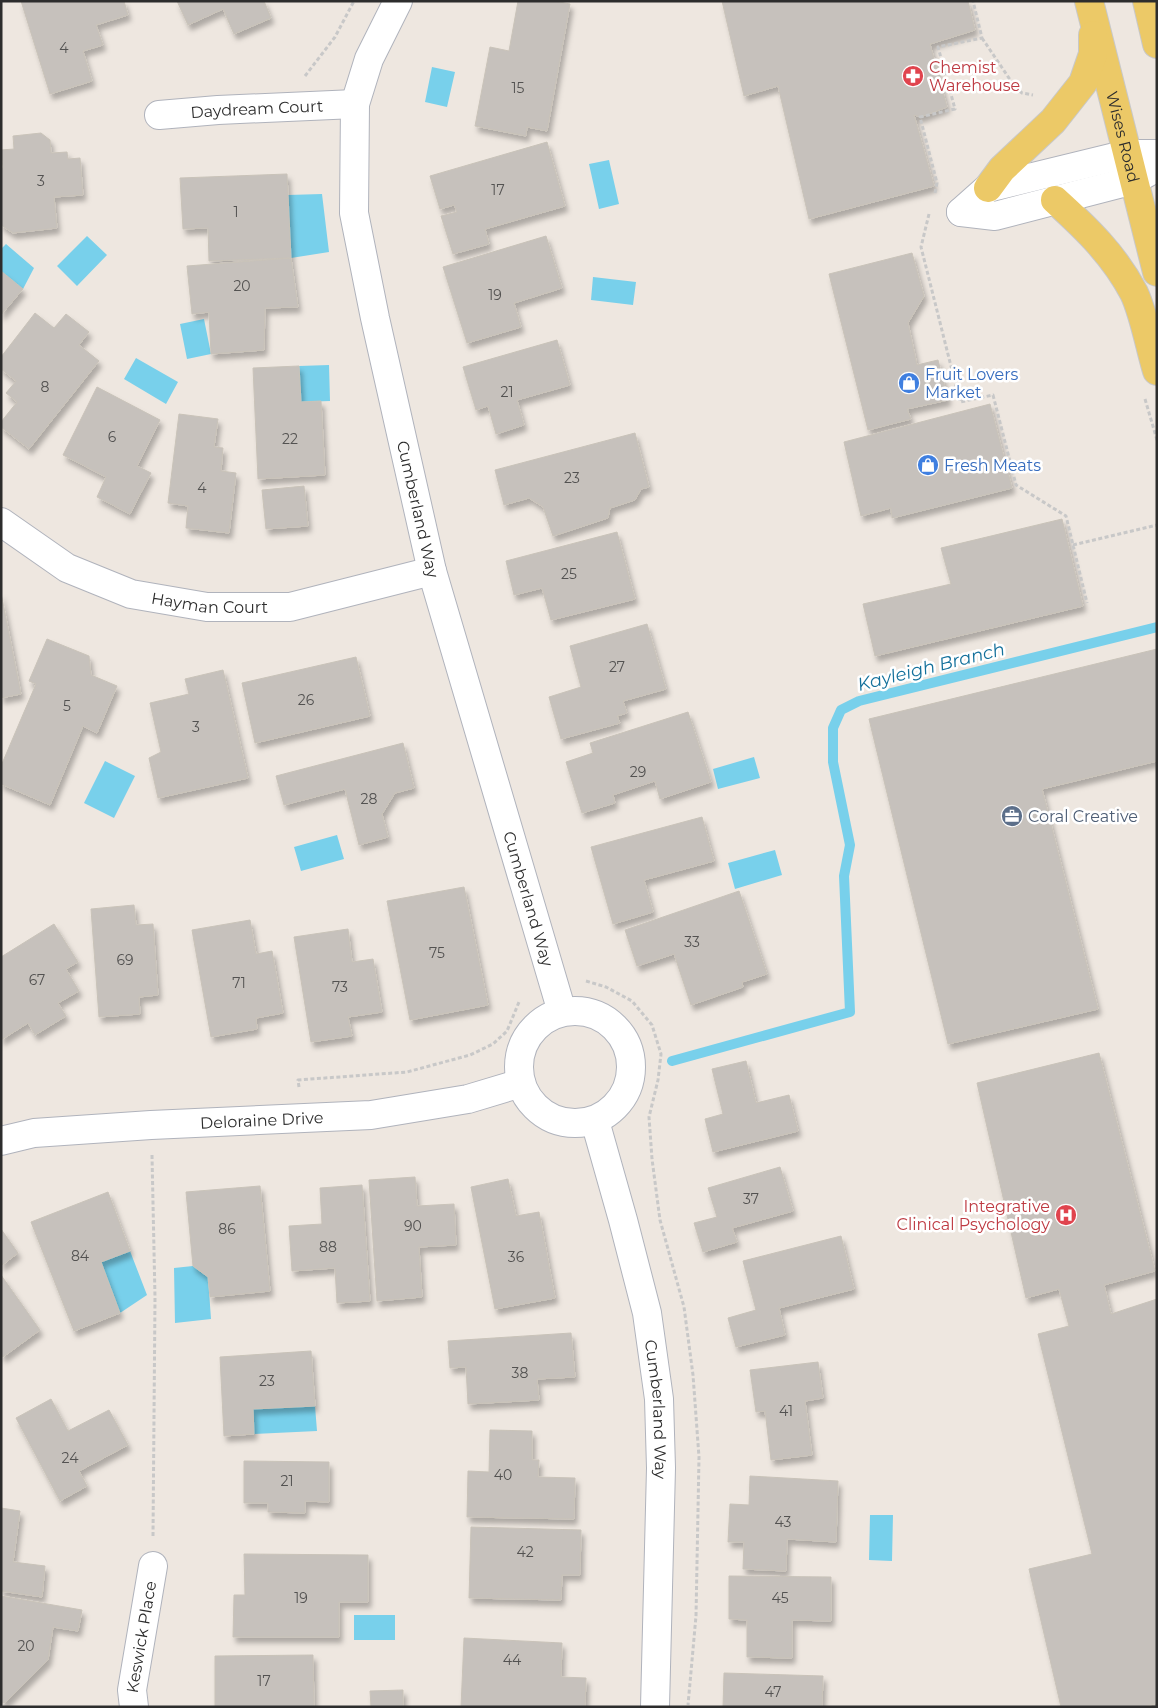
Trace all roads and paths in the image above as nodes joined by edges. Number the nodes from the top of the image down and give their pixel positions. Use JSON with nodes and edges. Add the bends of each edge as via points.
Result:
{"nodes":[{"id":1,"x":354,"y":1,"type":"edge"},
{"id":2,"x":398,"y":1,"type":"edge"},
{"id":3,"x":1147,"y":1,"type":"edge"},
{"id":4,"x":1091,"y":11,"type":"edge"},
{"id":5,"x":982,"y":38,"type":"dead end"},
{"id":6,"x":1157,"y":44,"type":"edge"},
{"id":7,"x":1036,"y":96,"type":"dead end"},
{"id":8,"x":355,"y":104,"type":"junction"},
{"id":9,"x":300,"y":106,"type":"junction"},
{"id":10,"x":159,"y":115,"type":"dead end"},
{"id":11,"x":1127,"y":154,"type":"junction"},
{"id":12,"x":1157,"y":154,"type":"edge"},
{"id":13,"x":1145,"y":174,"type":"edge"},
{"id":14,"x":988,"y":188,"type":"junction"},
{"id":15,"x":1055,"y":200,"type":"junction"},
{"id":16,"x":1157,"y":272,"type":"edge"},
{"id":17,"x":1157,"y":371,"type":"edge"},
{"id":18,"x":960,"y":402,"type":"dead end"},
{"id":19,"x":1,"y":522,"type":"edge"},
{"id":20,"x":1157,"y":524,"type":"edge"},
{"id":21,"x":1073,"y":545,"type":"junction"},
{"id":22,"x":432,"y":571,"type":"junction"},
{"id":23,"x":1087,"y":603,"type":"dead end"},
{"id":24,"x":519,"y":1002,"type":"dead end"},
{"id":25,"x":562,"y":1012,"type":"junction"},
{"id":26,"x":521,"y":1083,"type":"junction"},
{"id":27,"x":301,"y":1118,"type":"junction"},
{"id":28,"x":595,"y":1121,"type":"junction"},
{"id":29,"x":151,"y":1125,"type":"junction"},
{"id":30,"x":1,"y":1141,"type":"edge"},
{"id":31,"x":152,"y":1566,"type":"joint"},
{"id":32,"x":134,"y":1707,"type":"edge"},
{"id":33,"x":655,"y":1707,"type":"edge"}],
"edges":[{"from":1,"to":9,"type":"path","via":[[335,37],[305,74],[300,89]]},
{"from":2,"to":8,"type":"street","name":"Cumberland Way","via":[[369,59]]},
{"from":3,"to":6,"type":"main road"},
{"from":4,"to":11,"type":"main road","name":"Wises Road"},
{"from":4,"to":14,"type":"main road","via":[[1093,54],[1083,83],[1053,121],[1002,169]]},
{"from":5,"to":7,"type":"path","via":[[1015,87],[1022,93]]},
{"from":8,"to":9,"type":"street","name":"Daydream Court"},
{"from":8,"to":22,"type":"street","name":"Cumberland Way","via":[[354,213],[374,318]]},
{"from":9,"to":10,"type":"street","name":"Daydream Court"},
{"from":11,"to":12,"type":"street"},
{"from":11,"to":13,"type":"main road","name":"Wises Road"},
{"from":11,"to":14,"type":"street"},
{"from":13,"to":15,"type":"street"},
{"from":13,"to":16,"type":"main road","name":"Wises Road"},
{"from":14,"to":15,"type":"street","via":[[961,212],[995,216]]},
{"from":15,"to":17,"type":"main road","via":[[1113,258],[1135,295]]},
{"from":18,"to":21,"type":"path","via":[[994,395],[1016,485],[1066,516]]},
{"from":19,"to":22,"type":"street","name":"Hayman Court","via":[[67,568],[131,594],[207,607],[290,607]]},
{"from":20,"to":21,"type":"path"},
{"from":21,"to":23,"type":"path"},
{"from":22,"to":25,"type":"street","name":"Cumberland Way"},
{"from":24,"to":27,"type":"path","via":[[507,1030],[493,1044],[470,1054],[407,1072],[298,1080]]},
{"from":25,"to":26,"type":"street","via":[[546,1019],[522,1046],[519,1064]]},
{"from":25,"to":28,"type":"street","via":[[581,1011],[599,1016],[615,1027],[626,1042],[631,1060],[631,1079],[624,1097],[612,1111]]},
{"from":26,"to":27,"type":"street","name":"Deloraine Drive","via":[[468,1099],[371,1115]]},
{"from":26,"to":28,"type":"street","via":[[529,1100],[558,1122],[577,1124]]},
{"from":27,"to":29,"type":"street","name":"Deloraine Drive"},
{"from":28,"to":33,"type":"street","name":"Cumberland Way","via":[[647,1313],[659,1399],[661,1468]]},
{"from":29,"to":30,"type":"street","name":"Deloraine Drive","via":[[34,1133]]},
{"from":29,"to":31,"type":"path","via":[[155,1298]]},
{"from":31,"to":32,"type":"street","name":"Keswick Place","via":[[132,1690]]}]}
